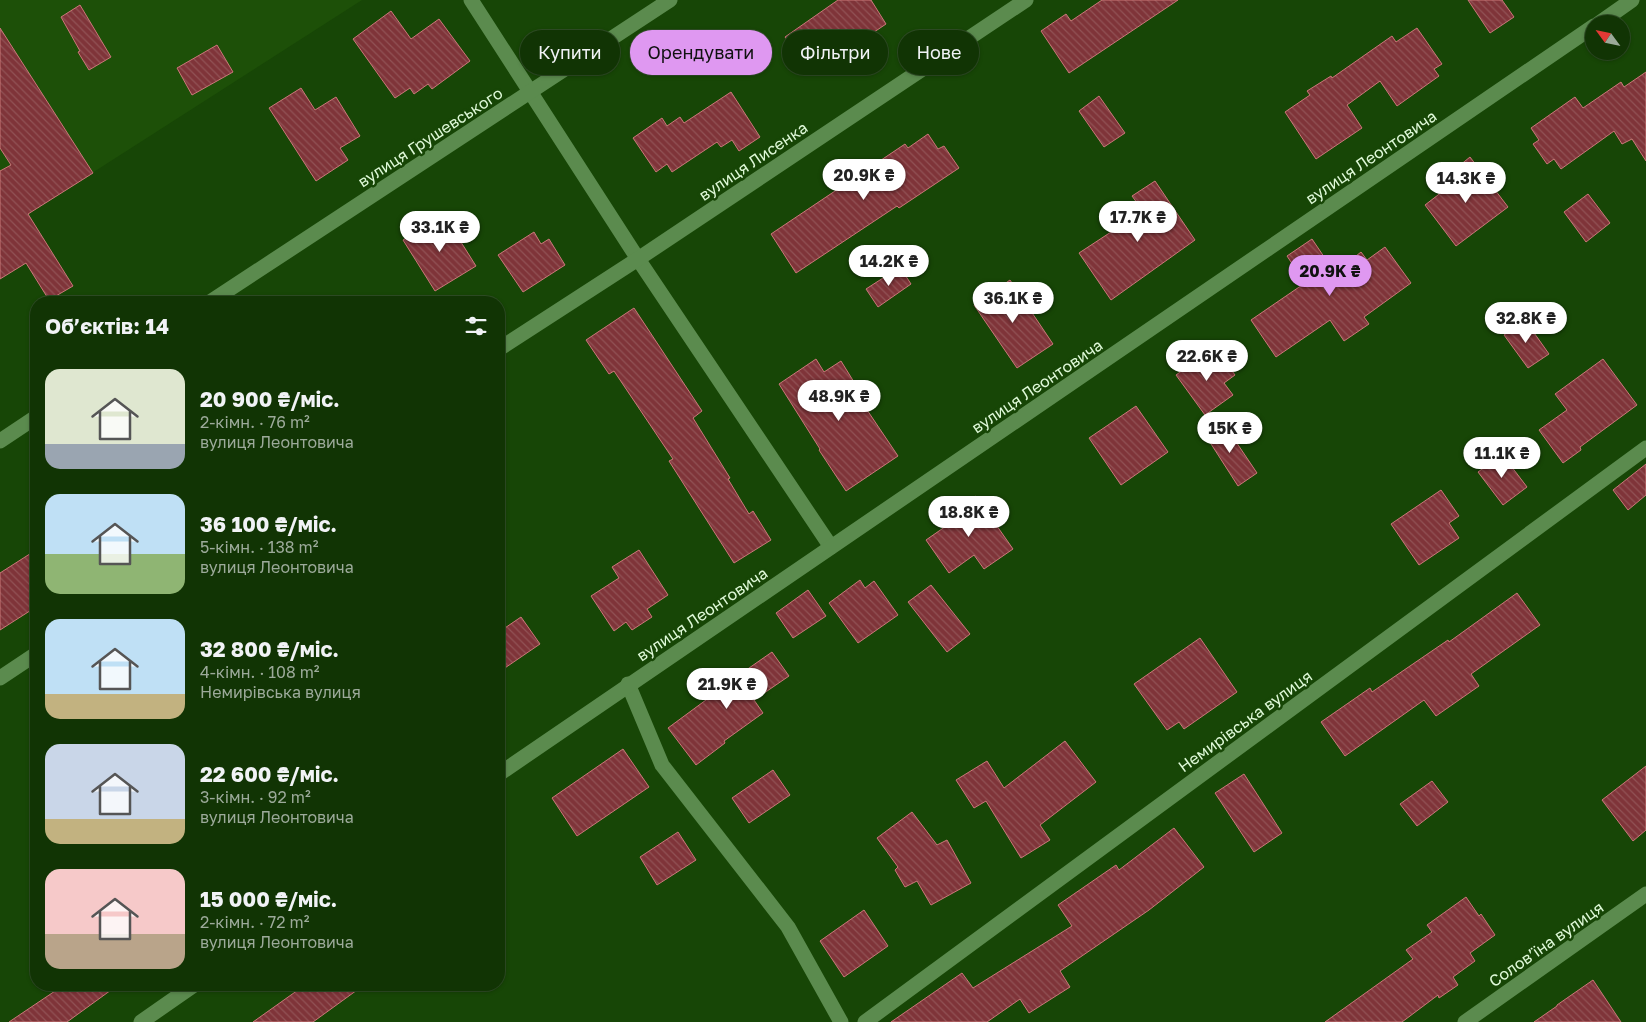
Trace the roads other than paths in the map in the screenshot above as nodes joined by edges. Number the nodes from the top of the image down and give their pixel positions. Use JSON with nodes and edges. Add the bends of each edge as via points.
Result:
{"nodes":[{"id":1,"x":471,"y":0,"type":"edge"},
{"id":2,"x":670,"y":0,"type":"edge"},
{"id":3,"x":1026,"y":0,"type":"edge"},
{"id":4,"x":1632,"y":0,"type":"edge"},
{"id":5,"x":1611,"y":15,"type":"edge"},
{"id":6,"x":1585,"y":32,"type":"edge"},
{"id":7,"x":530,"y":92,"type":"junction"},
{"id":8,"x":638,"y":259,"type":"junction"},
{"id":9,"x":219,"y":296,"type":"edge"},
{"id":10,"x":505,"y":345,"type":"edge"},
{"id":11,"x":30,"y":421,"type":"edge"},
{"id":12,"x":0,"y":441,"type":"edge"},
{"id":13,"x":1646,"y":448,"type":"edge"},
{"id":14,"x":832,"y":548,"type":"junction"},
{"id":15,"x":30,"y":658,"type":"edge"},
{"id":16,"x":0,"y":678,"type":"edge"},
{"id":17,"x":628,"y":684,"type":"junction"},
{"id":18,"x":505,"y":770,"type":"edge"},
{"id":19,"x":1646,"y":894,"type":"edge"},
{"id":20,"x":185,"y":991,"type":"edge"},
{"id":21,"x":141,"y":1022,"type":"edge"},
{"id":22,"x":841,"y":1022,"type":"edge"},
{"id":23,"x":865,"y":1022,"type":"edge"},
{"id":24,"x":1465,"y":1022,"type":"edge"}],
"edges":[{"from":1,"to":7,"type":"street"},
{"from":2,"to":7,"type":"street","name":"вулиця Грушевського"},
{"from":3,"to":8,"type":"street","name":"вулиця Лисенка"},
{"from":4,"to":5,"type":"street"},
{"from":6,"to":14,"type":"street","name":"вулиця Леонтовича"},
{"from":7,"to":8,"type":"street"},
{"from":7,"to":9,"type":"street","name":"вулиця Грушевського"},
{"from":8,"to":10,"type":"street","name":"вулиця Лисенка"},
{"from":8,"to":14,"type":"street"},
{"from":11,"to":12,"type":"street"},
{"from":13,"to":23,"type":"street","name":"Немирівська вулиця"},
{"from":14,"to":17,"type":"street","name":"вулиця Леонтовича"},
{"from":15,"to":16,"type":"street"},
{"from":17,"to":18,"type":"street","name":"вулиця Леонтовича"},
{"from":17,"to":22,"type":"street","via":[[662,765],[788,927]]},
{"from":19,"to":24,"type":"street","name":"Соловʼїна вулиця"},
{"from":20,"to":21,"type":"street"}]}
